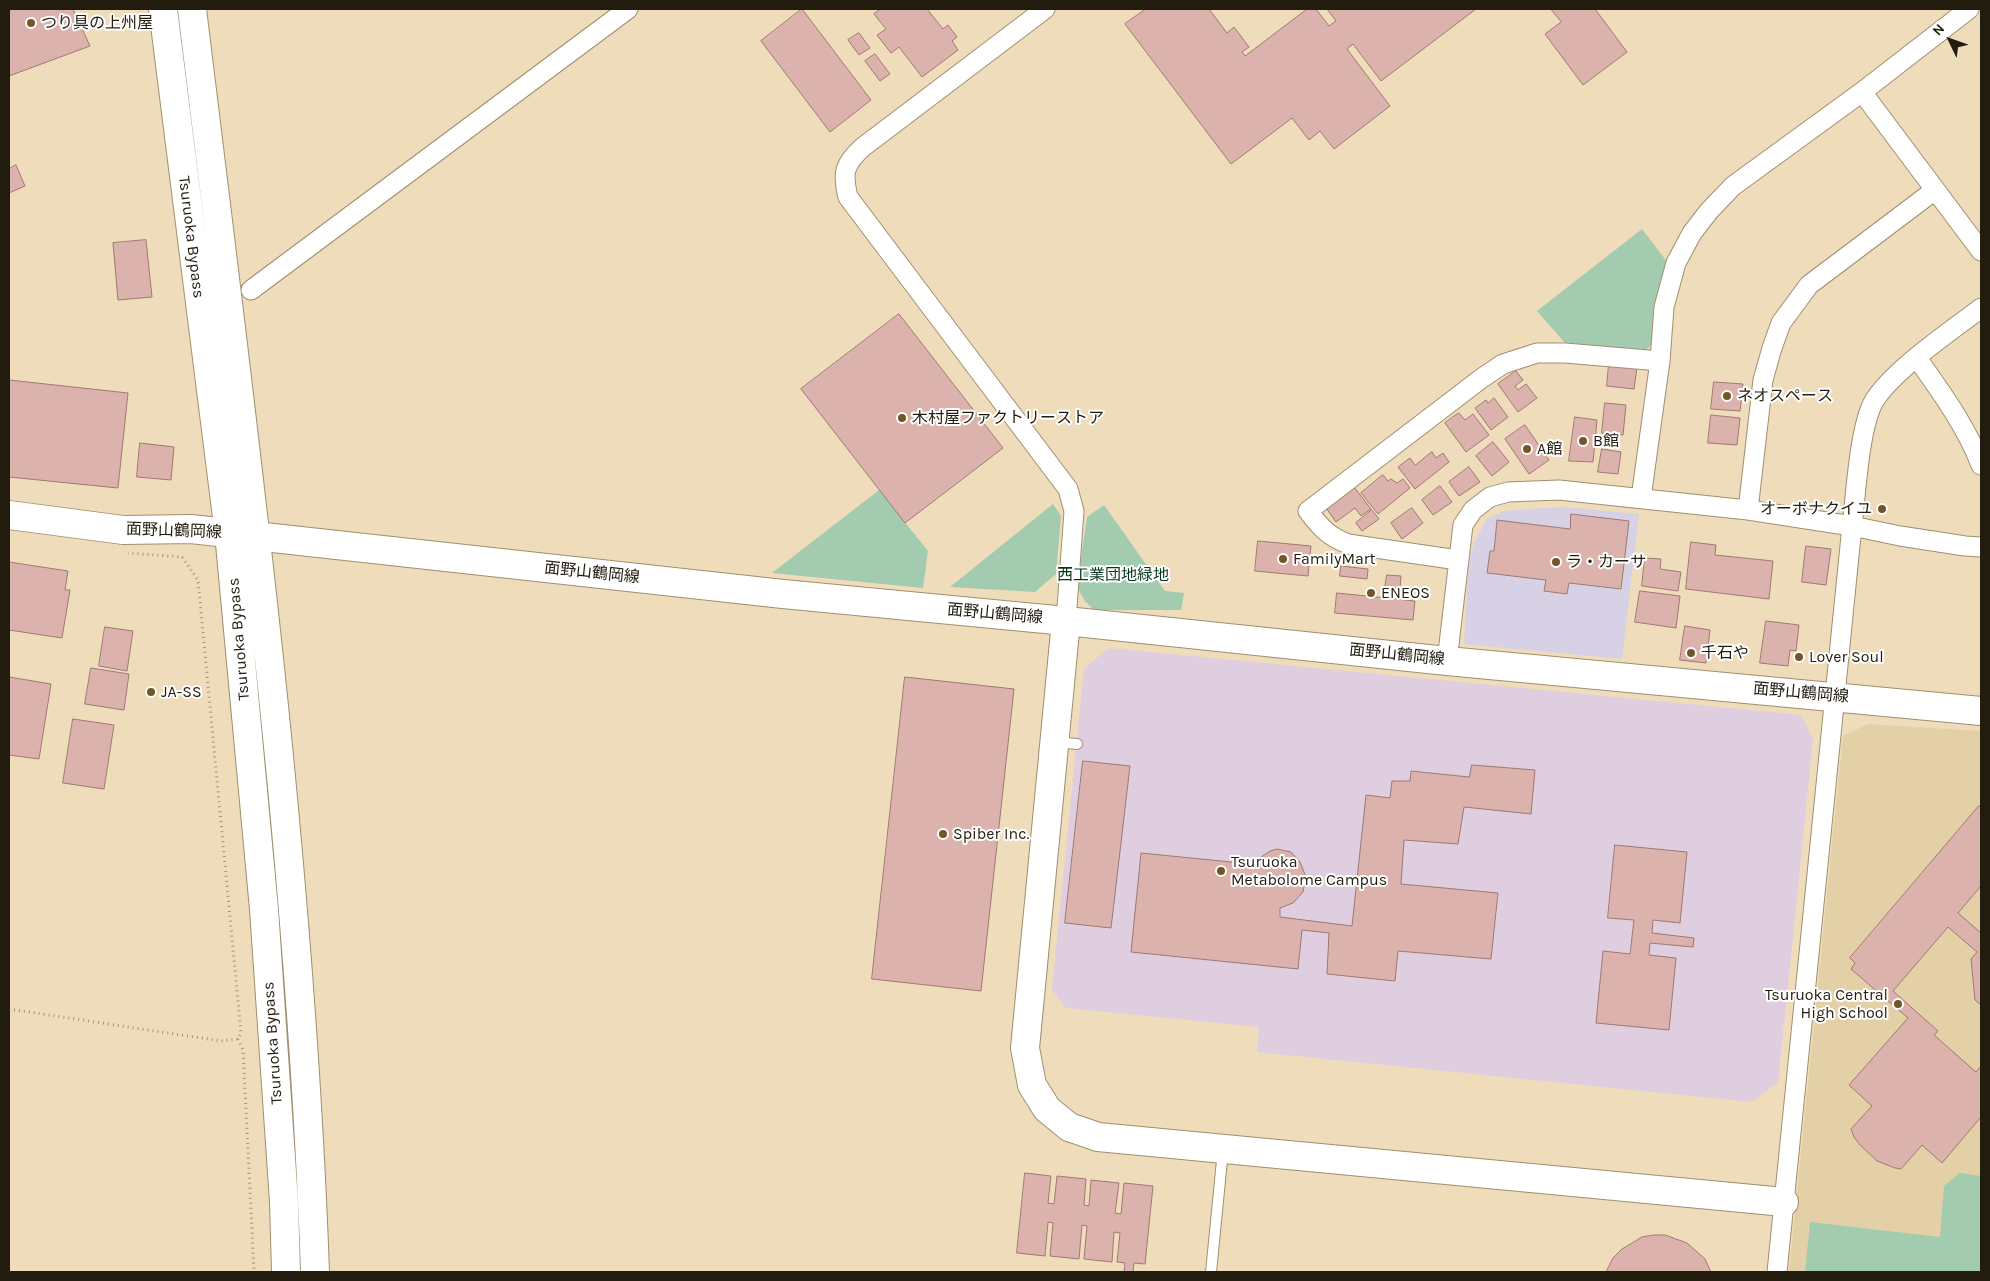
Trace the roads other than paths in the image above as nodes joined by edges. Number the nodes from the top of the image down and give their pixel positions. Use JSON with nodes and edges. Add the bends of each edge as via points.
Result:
{"nodes":[{"id":1,"x":163,"y":9,"type":"edge"},
{"id":2,"x":192,"y":9,"type":"edge"},
{"id":3,"x":628,"y":9,"type":"edge"},
{"id":4,"x":1046,"y":9,"type":"edge"},
{"id":5,"x":1969,"y":9,"type":"edge"},
{"id":6,"x":1862,"y":92,"type":"junction"},
{"id":7,"x":1935,"y":190,"type":"junction"},
{"id":8,"x":1981,"y":251,"type":"edge"},
{"id":9,"x":251,"y":290,"type":"dead end"},
{"id":10,"x":1981,"y":308,"type":"edge"},
{"id":11,"x":1917,"y":358,"type":"junction"},
{"id":12,"x":1660,"y":362,"type":"junction"},
{"id":13,"x":1981,"y":465,"type":"edge"},
{"id":14,"x":1641,"y":498,"type":"junction"},
{"id":15,"x":1748,"y":510,"type":"junction"},
{"id":16,"x":9,"y":515,"type":"edge"},
{"id":17,"x":1852,"y":526,"type":"junction"},
{"id":18,"x":229,"y":533,"type":"junction"},
{"id":19,"x":256,"y":536,"type":"junction"},
{"id":20,"x":1981,"y":546,"type":"edge"},
{"id":21,"x":1458,"y":560,"type":"junction"},
{"id":22,"x":1066,"y":621,"type":"junction"},
{"id":23,"x":1446,"y":661,"type":"junction"},
{"id":24,"x":1836,"y":696,"type":"junction"},
{"id":25,"x":1981,"y":711,"type":"edge"},
{"id":26,"x":1223,"y":1149,"type":"junction"},
{"id":27,"x":1784,"y":1202,"type":"junction"},
{"id":28,"x":286,"y":1272,"type":"edge"},
{"id":29,"x":315,"y":1272,"type":"edge"},
{"id":30,"x":1211,"y":1272,"type":"edge"},
{"id":31,"x":1777,"y":1272,"type":"edge"}],
"edges":[{"from":1,"to":18,"type":"main road","name":"Tsuruoka Bypass"},
{"from":2,"to":19,"type":"main road","name":"Tsuruoka Bypass"},
{"from":3,"to":9,"type":"street"},
{"from":4,"to":22,"type":"street","via":[[863,147],[846,166],[844,180],[848,198],[1068,489],[1074,511]]},
{"from":5,"to":6,"type":"street"},
{"from":6,"to":7,"type":"street"},
{"from":6,"to":12,"type":"street","via":[[1733,186],[1692,233],[1676,263],[1664,307]]},
{"from":7,"to":8,"type":"street"},
{"from":7,"to":15,"type":"street","via":[[1809,285],[1781,323],[1763,380]]},
{"from":10,"to":11,"type":"street"},
{"from":11,"to":13,"type":"street","via":[[1953,408]]},
{"from":11,"to":17,"type":"street","via":[[1891,381],[1874,402],[1865,425]]},
{"from":12,"to":14,"type":"street"},
{"from":12,"to":21,"type":"street","via":[[1537,353],[1504,364],[1308,511],[1332,537],[1348,544]]},
{"from":14,"to":15,"type":"street"},
{"from":14,"to":21,"type":"street","via":[[1559,490],[1508,492],[1490,497],[1473,510],[1463,525]]},
{"from":15,"to":17,"type":"street"},
{"from":16,"to":18,"type":"main road","name":"面野山鶴岡線","via":[[123,530],[191,529]]},
{"from":17,"to":20,"type":"street","via":[[1900,536]]},
{"from":17,"to":24,"type":"street"},
{"from":18,"to":19,"type":"main road","name":"面野山鶴岡線"},
{"from":18,"to":28,"type":"main road","name":"Tsuruoka Bypass","via":[[264,909]]},
{"from":19,"to":22,"type":"main road","name":"面野山鶴岡線","via":[[774,593]]},
{"from":19,"to":29,"type":"main road","name":"Tsuruoka Bypass","via":[[292,898]]},
{"from":21,"to":23,"type":"street"},
{"from":22,"to":23,"type":"main road","name":"面野山鶴岡線"},
{"from":22,"to":26,"type":"main road","via":[[1065,743],[1025,1048],[1032,1085],[1047,1109],[1069,1127],[1098,1137]]},
{"from":23,"to":24,"type":"main road","name":"面野山鶴岡線"},
{"from":24,"to":25,"type":"main road","name":"面野山鶴岡線"},
{"from":24,"to":27,"type":"street"},
{"from":26,"to":27,"type":"main road"},
{"from":26,"to":30,"type":"lane"},
{"from":27,"to":31,"type":"street"}]}
